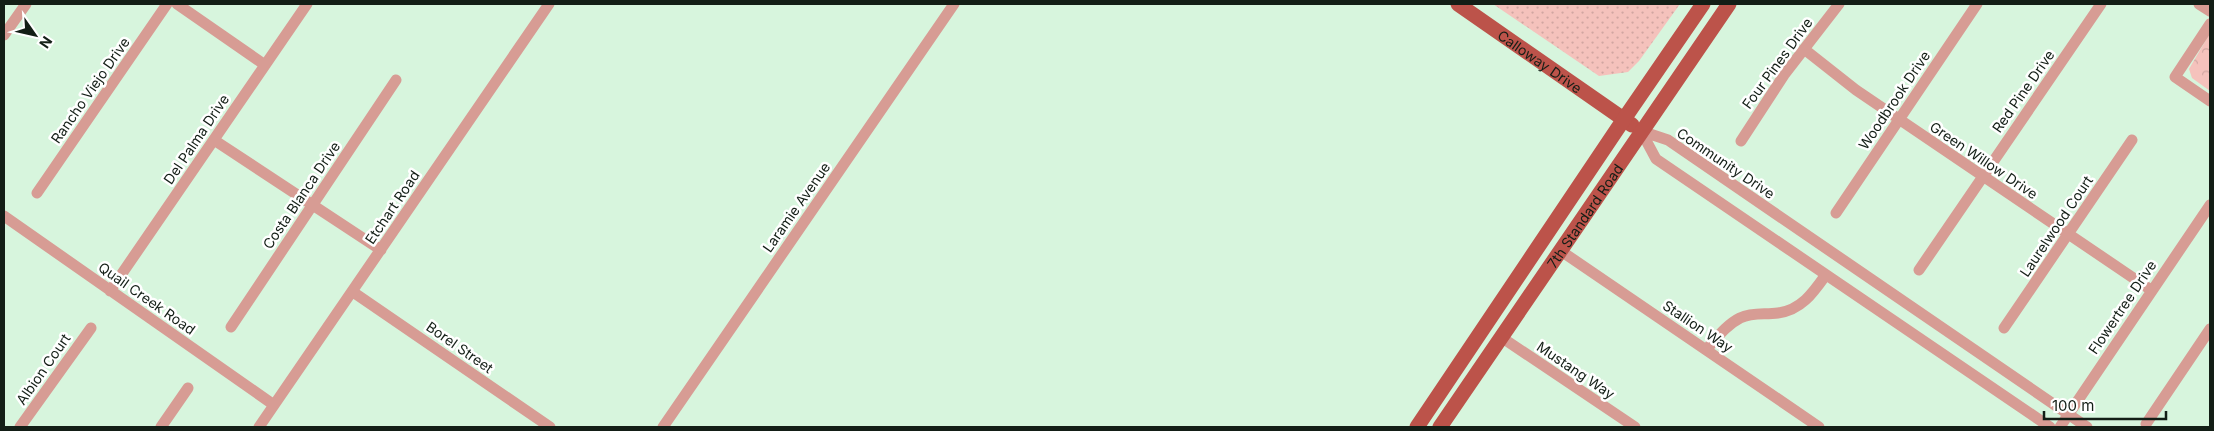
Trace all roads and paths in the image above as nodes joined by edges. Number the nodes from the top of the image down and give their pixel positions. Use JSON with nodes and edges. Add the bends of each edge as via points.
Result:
{"nodes":[{"id":1,"x":26,"y":4,"type":"edge"},
{"id":2,"x":167,"y":4,"type":"edge"},
{"id":3,"x":177,"y":4,"type":"edge"},
{"id":4,"x":307,"y":4,"type":"edge"},
{"id":5,"x":549,"y":4,"type":"edge"},
{"id":6,"x":954,"y":4,"type":"edge"},
{"id":7,"x":1458,"y":4,"type":"edge"},
{"id":8,"x":1703,"y":4,"type":"edge"},
{"id":9,"x":1729,"y":4,"type":"edge"},
{"id":10,"x":1840,"y":4,"type":"edge"},
{"id":11,"x":1977,"y":4,"type":"edge"},
{"id":12,"x":2101,"y":4,"type":"edge"},
{"id":13,"x":2199,"y":4,"type":"edge"},
{"id":14,"x":2210,"y":11,"type":"edge"},
{"id":15,"x":2210,"y":24,"type":"edge"},
{"id":16,"x":4,"y":35,"type":"edge"},
{"id":17,"x":1804,"y":49,"type":"junction"},
{"id":18,"x":265,"y":65,"type":"junction"},
{"id":19,"x":396,"y":80,"type":"dead end"},
{"id":20,"x":2210,"y":101,"type":"edge"},
{"id":21,"x":1624,"y":119,"type":"junction"},
{"id":22,"x":1898,"y":120,"type":"junction"},
{"id":23,"x":1641,"y":131,"type":"junction"},
{"id":24,"x":214,"y":140,"type":"junction"},
{"id":25,"x":2132,"y":140,"type":"dead end"},
{"id":26,"x":1741,"y":141,"type":"dead end"},
{"id":27,"x":1983,"y":176,"type":"junction"},
{"id":28,"x":37,"y":193,"type":"dead end"},
{"id":29,"x":312,"y":204,"type":"junction"},
{"id":30,"x":2210,"y":205,"type":"edge"},
{"id":31,"x":1836,"y":213,"type":"dead end"},
{"id":32,"x":6,"y":221,"type":"edge"},
{"id":33,"x":2206,"y":222,"type":"edge"},
{"id":34,"x":2068,"y":234,"type":"junction"},
{"id":35,"x":381,"y":250,"type":"junction"},
{"id":36,"x":1560,"y":251,"type":"junction"},
{"id":37,"x":1919,"y":270,"type":"dead end"},
{"id":38,"x":1825,"y":276,"type":"junction"},
{"id":39,"x":2151,"y":290,"type":"junction"},
{"id":40,"x":110,"y":291,"type":"junction"},
{"id":41,"x":353,"y":292,"type":"junction"},
{"id":42,"x":232,"y":327,"type":"dead end"},
{"id":43,"x":91,"y":328,"type":"dead end"},
{"id":44,"x":2004,"y":328,"type":"dead end"},
{"id":45,"x":2210,"y":329,"type":"edge"},
{"id":46,"x":1501,"y":337,"type":"junction"},
{"id":47,"x":1706,"y":350,"type":"junction"},
{"id":48,"x":188,"y":388,"type":"dead end"},
{"id":49,"x":274,"y":405,"type":"junction"},
{"id":50,"x":2068,"y":414,"type":"junction"},
{"id":51,"x":2146,"y":424,"type":"dead end"},
{"id":52,"x":20,"y":427,"type":"edge"},
{"id":53,"x":161,"y":427,"type":"edge"},
{"id":54,"x":259,"y":427,"type":"edge"},
{"id":55,"x":550,"y":427,"type":"edge"},
{"id":56,"x":663,"y":427,"type":"edge"},
{"id":57,"x":1417,"y":427,"type":"edge"},
{"id":58,"x":1440,"y":427,"type":"edge"},
{"id":59,"x":1635,"y":427,"type":"edge"},
{"id":60,"x":1819,"y":427,"type":"edge"},
{"id":61,"x":2050,"y":427,"type":"edge"},
{"id":62,"x":2060,"y":427,"type":"edge"},
{"id":63,"x":2087,"y":427,"type":"edge"}],
"edges":[{"from":1,"to":16,"type":"street"},
{"from":2,"to":28,"type":"street","name":"Rancho Viejo Drive"},
{"from":3,"to":18,"type":"street"},
{"from":4,"to":18,"type":"street","name":"Del Palma Drive"},
{"from":5,"to":35,"type":"street","name":"Etchart Road"},
{"from":6,"to":56,"type":"street","name":"Laramie Avenue"},
{"from":7,"to":21,"type":"main road","name":"Calloway Drive"},
{"from":8,"to":21,"type":"main road","name":"7th Standard Road"},
{"from":9,"to":23,"type":"main road","name":"7th Standard Road"},
{"from":10,"to":17,"type":"street","name":"Four Pines Drive"},
{"from":11,"to":22,"type":"street","name":"Woodbrook Drive"},
{"from":12,"to":27,"type":"street","name":"Red Pine Drive"},
{"from":13,"to":14,"type":"street"},
{"from":15,"to":20,"type":"street","via":[[2174,77]]},
{"from":17,"to":22,"type":"street","name":"Green Willow Drive"},
{"from":17,"to":26,"type":"street","name":"Four Pines Drive"},
{"from":18,"to":24,"type":"street","name":"Del Palma Drive"},
{"from":19,"to":29,"type":"street","name":"Costa Blanca Drive"},
{"from":21,"to":23,"type":"main road","name":"Calloway Drive"},
{"from":21,"to":57,"type":"main road","name":"7th Standard Road"},
{"from":22,"to":27,"type":"street","name":"Green Willow Drive"},
{"from":22,"to":31,"type":"street","name":"Woodbrook Drive"},
{"from":23,"to":36,"type":"main road","name":"7th Standard Road"},
{"from":23,"to":38,"type":"street","via":[[1656,159]]},
{"from":23,"to":50,"type":"street","name":"Community Drive","via":[[1668,140]]},
{"from":24,"to":29,"type":"street"},
{"from":24,"to":40,"type":"street","name":"Del Palma Drive"},
{"from":25,"to":34,"type":"street","name":"Laurelwood Court"},
{"from":27,"to":34,"type":"street","name":"Green Willow Drive"},
{"from":27,"to":37,"type":"street","name":"Red Pine Drive"},
{"from":29,"to":35,"type":"street"},
{"from":29,"to":42,"type":"street","name":"Costa Blanca Drive"},
{"from":30,"to":33,"type":"street","name":"Flowertree Drive"},
{"from":32,"to":40,"type":"street","name":"Quail Creek Road"},
{"from":33,"to":39,"type":"street","name":"Flowertree Drive"},
{"from":34,"to":39,"type":"street","name":"Green Willow Drive"},
{"from":34,"to":44,"type":"street","name":"Laurelwood Court"},
{"from":35,"to":41,"type":"street","name":"Etchart Road"},
{"from":36,"to":46,"type":"main road","name":"7th Standard Road"},
{"from":36,"to":47,"type":"street","name":"Stallion Way"},
{"from":38,"to":47,"type":"street","via":[[1805,302],[1778,313],[1758,313],[1739,318]]},
{"from":38,"to":61,"type":"street"},
{"from":39,"to":50,"type":"street","name":"Flowertree Drive"},
{"from":40,"to":49,"type":"street","name":"Quail Creek Road"},
{"from":41,"to":49,"type":"street","name":"Etchart Road"},
{"from":41,"to":55,"type":"street","name":"Borel Street"},
{"from":43,"to":52,"type":"street","name":"Albion Court"},
{"from":45,"to":51,"type":"street"},
{"from":46,"to":58,"type":"main road","name":"7th Standard Road"},
{"from":46,"to":59,"type":"street","name":"Mustang Way"},
{"from":47,"to":60,"type":"street","name":"Stallion Way"},
{"from":48,"to":53,"type":"street"},
{"from":49,"to":54,"type":"street","name":"Etchart Road"},
{"from":50,"to":62,"type":"street","name":"Flowertree Drive"},
{"from":50,"to":63,"type":"street","name":"Community Drive"}]}
